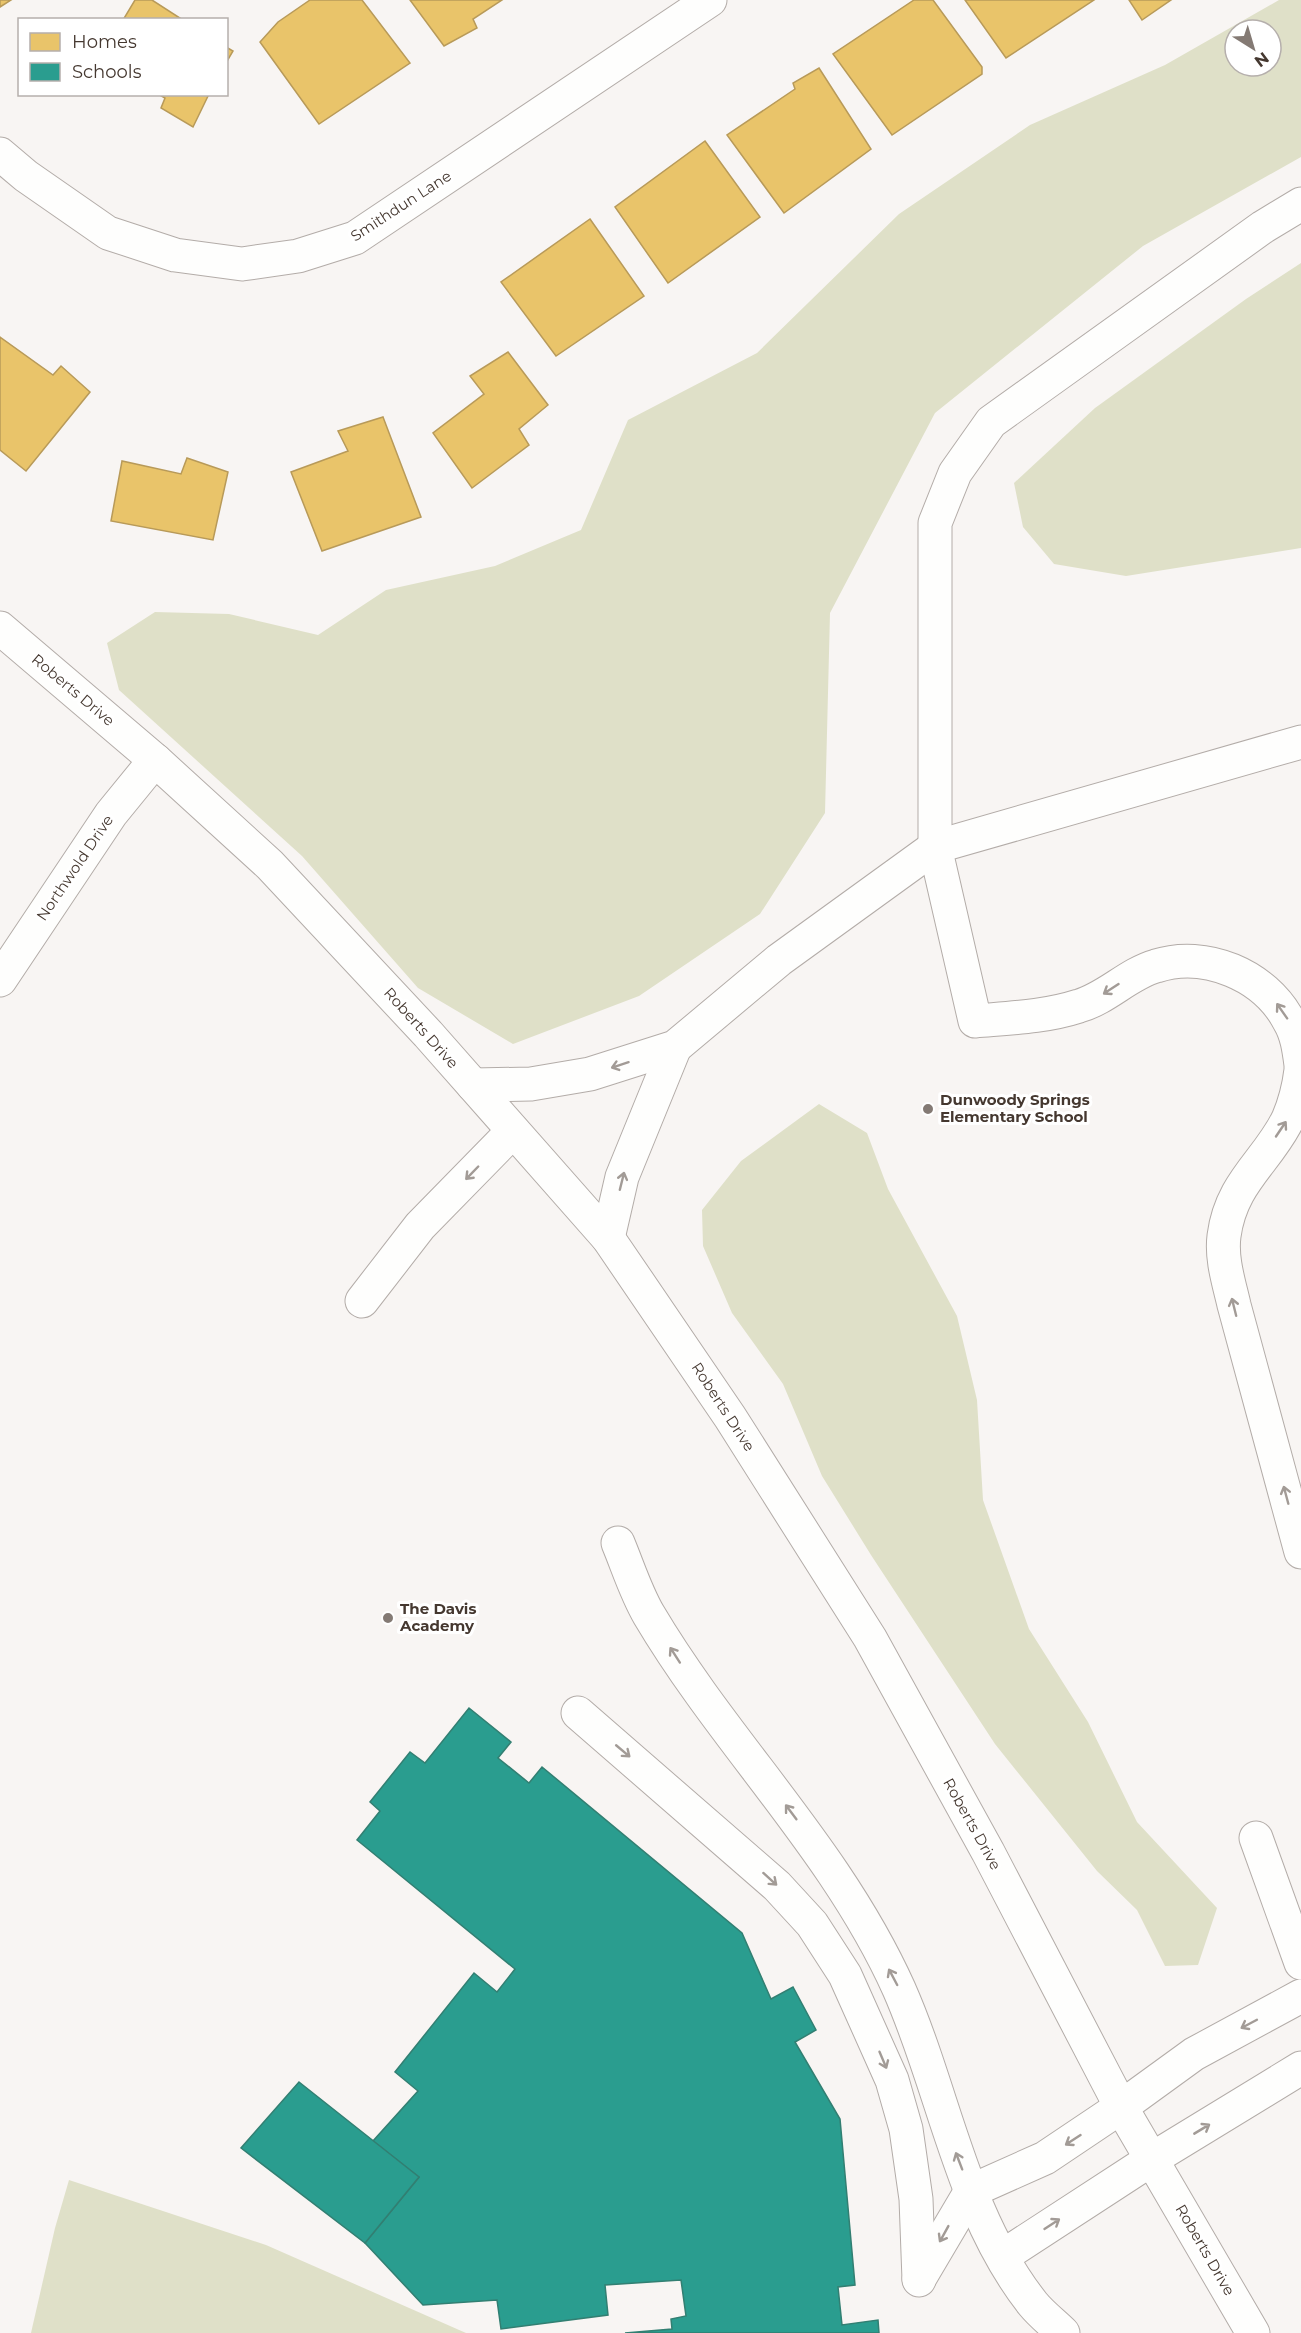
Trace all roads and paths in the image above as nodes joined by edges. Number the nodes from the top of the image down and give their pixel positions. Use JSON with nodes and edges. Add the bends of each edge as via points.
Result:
{"nodes":[{"id":1,"x":710,"y":0,"type":"edge"},
{"id":2,"x":0,"y":154,"type":"edge"},
{"id":3,"x":1301,"y":204,"type":"edge"},
{"id":4,"x":0,"y":628,"type":"edge"},
{"id":5,"x":1301,"y":742,"type":"edge"},
{"id":6,"x":155,"y":760,"type":"junction"},
{"id":7,"x":935,"y":847,"type":"junction"},
{"id":8,"x":0,"y":980,"type":"edge"},
{"id":9,"x":675,"y":1047,"type":"junction"},
{"id":10,"x":1301,"y":1065,"type":"edge"},
{"id":11,"x":1301,"y":1070,"type":"edge"},
{"id":12,"x":473,"y":1085,"type":"junction"},
{"id":13,"x":513,"y":1131,"type":"junction"},
{"id":14,"x":608,"y":1238,"type":"junction"},
{"id":15,"x":362,"y":1301,"type":"dead end"},
{"id":16,"x":618,"y":1543,"type":"dead end"},
{"id":17,"x":1301,"y":1552,"type":"edge"},
{"id":18,"x":578,"y":1713,"type":"dead end"},
{"id":19,"x":1256,"y":1838,"type":"dead end"},
{"id":20,"x":1301,"y":1963,"type":"edge"},
{"id":21,"x":1301,"y":1996,"type":"edge"},
{"id":22,"x":1301,"y":2068,"type":"edge"},
{"id":23,"x":1122,"y":2108,"type":"junction"},
{"id":24,"x":1152,"y":2159,"type":"junction"},
{"id":25,"x":971,"y":2191,"type":"junction"},
{"id":26,"x":1003,"y":2256,"type":"junction"},
{"id":27,"x":1063,"y":2333,"type":"edge"},
{"id":28,"x":1253,"y":2333,"type":"edge"}],
"edges":[{"from":1,"to":2,"type":"street","name":"Smithdun Lane","via":[[355,238],[298,256],[243,264],[175,255],[119,237],[26,176]]},
{"from":3,"to":7,"type":"street","via":[[1263,227],[991,422],[955,473],[935,524]]},
{"from":4,"to":6,"type":"street","name":"Roberts Drive"},
{"from":5,"to":7,"type":"street"},
{"from":6,"to":8,"type":"street","name":"Northwold Drive","via":[[111,814]]},
{"from":6,"to":12,"type":"street","name":"Roberts Drive","via":[[270,865]]},
{"from":7,"to":9,"type":"street","via":[[779,960]]},
{"from":10,"to":7,"type":"street","one_way":true,"via":[[1290,1021],[1272,996],[1214,963],[1179,959],[1154,966],[1083,1005],[1061,1012],[975,1021]]},
{"from":9,"to":12,"type":"street","one_way":true,"via":[[590,1074],[531,1084]]},
{"from":14,"to":9,"type":"street","one_way":true,"via":[[622,1177]]},
{"from":17,"to":11,"type":"street","one_way":true,"via":[[1234,1305],[1225,1265],[1224,1237],[1239,1187],[1287,1120]]},
{"from":12,"to":13,"type":"street","name":"Roberts Drive"},
{"from":13,"to":14,"type":"street","name":"Roberts Drive"},
{"from":13,"to":15,"type":"street","one_way":true,"via":[[420,1226]]},
{"from":14,"to":23,"type":"street","name":"Roberts Drive","via":[[730,1417],[870,1638]]},
{"from":25,"to":16,"type":"street","one_way":true,"via":[[898,1988],[862,1920],[822,1853],[691,1678],[648,1613]]},
{"from":18,"to":25,"type":"street","via":[[777,1886],[812,1924],[845,1975],[892,2080],[906,2129],[916,2199],[919,2280]]},
{"from":19,"to":20,"type":"street"},
{"from":21,"to":23,"type":"street","one_way":true,"via":[[1194,2054]]},
{"from":24,"to":22,"type":"street","one_way":true},
{"from":23,"to":24,"type":"street","name":"Roberts Drive"},
{"from":23,"to":25,"type":"street","one_way":true,"via":[[1045,2158]]},
{"from":26,"to":24,"type":"street","one_way":true},
{"from":24,"to":28,"type":"street","name":"Roberts Drive"},
{"from":25,"to":26,"type":"street","via":[[985,2227]]},
{"from":26,"to":27,"type":"street","via":[[1034,2305]]}]}
